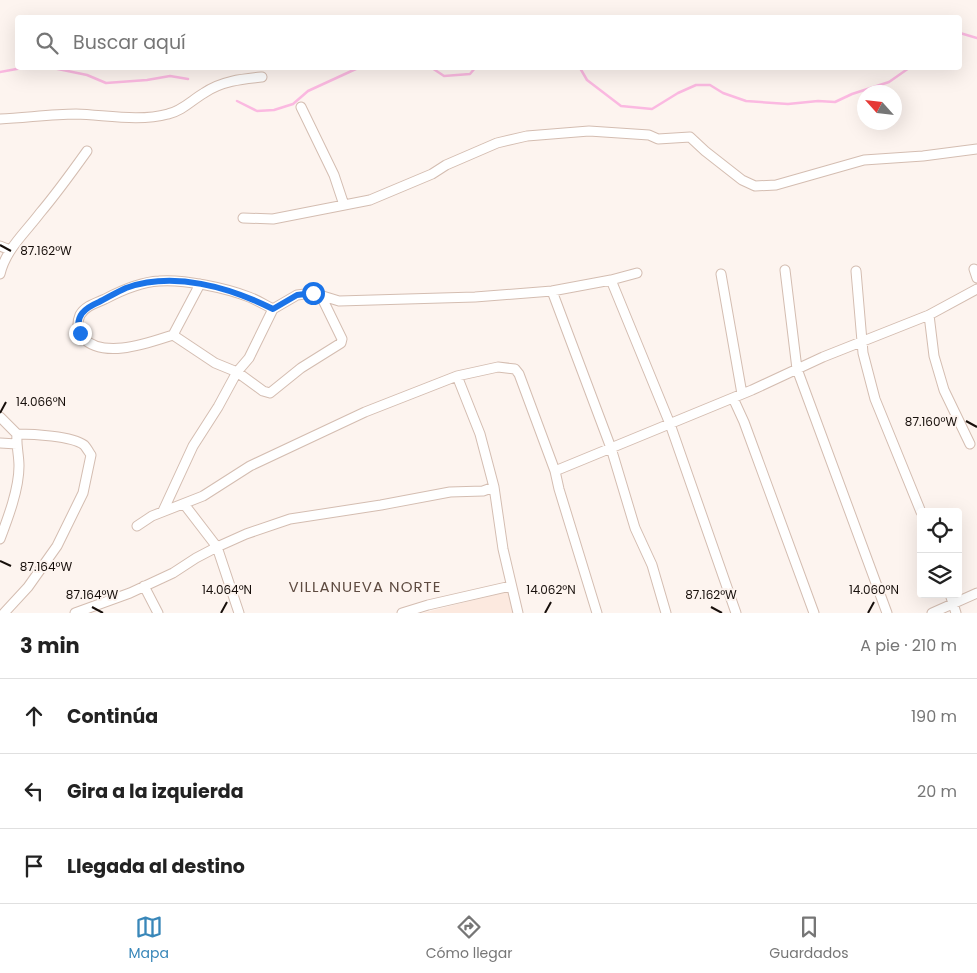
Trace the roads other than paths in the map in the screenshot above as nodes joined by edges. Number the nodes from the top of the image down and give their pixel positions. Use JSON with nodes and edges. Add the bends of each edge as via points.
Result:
{"nodes":[{"id":1,"x":262,"y":77,"type":"dead end"},
{"id":2,"x":301,"y":107,"type":"dead end"},
{"id":3,"x":0,"y":120,"type":"edge"},
{"id":4,"x":977,"y":149,"type":"edge"},
{"id":5,"x":88,"y":151,"type":"dead end"},
{"id":6,"x":344,"y":206,"type":"junction"},
{"id":7,"x":243,"y":218,"type":"dead end"},
{"id":8,"x":0,"y":246,"type":"edge"},
{"id":9,"x":10,"y":250,"type":"junction"},
{"id":10,"x":785,"y":270,"type":"dead end"},
{"id":11,"x":856,"y":271,"type":"dead end"},
{"id":12,"x":637,"y":273,"type":"dead end"},
{"id":13,"x":0,"y":274,"type":"edge"},
{"id":14,"x":721,"y":274,"type":"dead end"},
{"id":15,"x":611,"y":280,"type":"junction"},
{"id":16,"x":200,"y":284,"type":"junction"},
{"id":17,"x":977,"y":289,"type":"edge"},
{"id":18,"x":552,"y":291,"type":"junction"},
{"id":19,"x":321,"y":296,"type":"junction"},
{"id":20,"x":273,"y":309,"type":"junction"},
{"id":21,"x":929,"y":315,"type":"junction"},
{"id":22,"x":173,"y":334,"type":"junction"},
{"id":23,"x":863,"y":342,"type":"junction"},
{"id":24,"x":797,"y":369,"type":"junction"},
{"id":25,"x":237,"y":372,"type":"junction"},
{"id":26,"x":458,"y":376,"type":"junction"},
{"id":27,"x":742,"y":394,"type":"junction"},
{"id":28,"x":733,"y":398,"type":"junction"},
{"id":29,"x":0,"y":417,"type":"edge"},
{"id":30,"x":670,"y":424,"type":"junction"},
{"id":31,"x":18,"y":434,"type":"junction"},
{"id":32,"x":0,"y":443,"type":"edge"},
{"id":33,"x":17,"y":444,"type":"junction"},
{"id":34,"x":970,"y":444,"type":"dead end"},
{"id":35,"x":612,"y":448,"type":"junction"},
{"id":36,"x":555,"y":471,"type":"junction"},
{"id":37,"x":494,"y":487,"type":"junction"},
{"id":38,"x":184,"y":504,"type":"junction"},
{"id":39,"x":919,"y":508,"type":"edge"},
{"id":40,"x":163,"y":511,"type":"junction"},
{"id":41,"x":137,"y":526,"type":"dead end"},
{"id":42,"x":0,"y":539,"type":"edge"},
{"id":43,"x":218,"y":547,"type":"junction"},
{"id":44,"x":144,"y":586,"type":"junction"},
{"id":45,"x":511,"y":586,"type":"junction"},
{"id":46,"x":977,"y":593,"type":"edge"},
{"id":47,"x":952,"y":599,"type":"edge"},
{"id":48,"x":1,"y":613,"type":"edge"},
{"id":49,"x":79,"y":613,"type":"edge"},
{"id":50,"x":158,"y":613,"type":"edge"},
{"id":51,"x":239,"y":613,"type":"edge"},
{"id":52,"x":402,"y":613,"type":"edge"},
{"id":53,"x":518,"y":613,"type":"edge"},
{"id":54,"x":597,"y":613,"type":"edge"},
{"id":55,"x":666,"y":613,"type":"edge"},
{"id":56,"x":736,"y":613,"type":"edge"},
{"id":57,"x":814,"y":613,"type":"edge"},
{"id":58,"x":887,"y":613,"type":"edge"},
{"id":59,"x":932,"y":613,"type":"edge"},
{"id":60,"x":956,"y":613,"type":"edge"}],
"edges":[{"from":1,"to":3,"type":"street","via":[[223,83],[168,114],[132,118],[74,114]]},
{"from":2,"to":6,"type":"street","via":[[334,175]]},
{"from":4,"to":6,"type":"street","via":[[864,160],[776,185],[755,186],[742,180],[690,137],[658,139],[649,135],[589,131],[527,136],[497,143],[397,189]]},
{"from":5,"to":9,"type":"street"},
{"from":6,"to":7,"type":"street","via":[[273,219]]},
{"from":8,"to":9,"type":"street"},
{"from":9,"to":13,"type":"street"},
{"from":10,"to":24,"type":"street"},
{"from":11,"to":23,"type":"street"},
{"from":12,"to":15,"type":"street"},
{"from":14,"to":27,"type":"street"},
{"from":15,"to":18,"type":"street"},
{"from":15,"to":30,"type":"street"},
{"from":16,"to":20,"type":"street","via":[[248,297]]},
{"from":16,"to":22,"type":"street"},
{"from":16,"to":22,"type":"street","via":[[159,281],[126,288],[86,308],[78,321],[83,338],[108,348],[136,346]]},
{"from":17,"to":21,"type":"street"},
{"from":18,"to":19,"type":"street","via":[[339,301]]},
{"from":18,"to":35,"type":"street"},
{"from":19,"to":20,"type":"street","via":[[313,293],[297,295]]},
{"from":19,"to":25,"type":"street","via":[[342,339],[338,345],[301,368],[270,394]]},
{"from":20,"to":25,"type":"street","via":[[249,358]]},
{"from":21,"to":23,"type":"street"},
{"from":21,"to":34,"type":"street","via":[[934,356],[944,390]]},
{"from":22,"to":25,"type":"street","via":[[215,363]]},
{"from":23,"to":24,"type":"street"},
{"from":23,"to":39,"type":"street","via":[[875,399]]},
{"from":24,"to":27,"type":"street"},
{"from":24,"to":58,"type":"street"},
{"from":25,"to":40,"type":"street","via":[[193,446]]},
{"from":26,"to":36,"type":"street","via":[[498,367],[515,369]]},
{"from":26,"to":37,"type":"street","via":[[480,434]]},
{"from":26,"to":38,"type":"street","via":[[304,440]]},
{"from":27,"to":28,"type":"street"},
{"from":28,"to":30,"type":"street"},
{"from":28,"to":57,"type":"street"},
{"from":29,"to":31,"type":"street"},
{"from":30,"to":35,"type":"street"},
{"from":30,"to":56,"type":"street"},
{"from":31,"to":33,"type":"street"},
{"from":31,"to":48,"type":"street","via":[[62,438],[84,445],[91,455],[83,493],[57,546],[28,587]]},
{"from":32,"to":33,"type":"street"},
{"from":33,"to":42,"type":"street","via":[[19,466],[11,511]]},
{"from":35,"to":36,"type":"street"},
{"from":35,"to":55,"type":"street"},
{"from":36,"to":54,"type":"street"},
{"from":37,"to":43,"type":"street","via":[[290,519]]},
{"from":37,"to":45,"type":"street"},
{"from":38,"to":40,"type":"street"},
{"from":38,"to":43,"type":"street"},
{"from":40,"to":41,"type":"street"},
{"from":43,"to":44,"type":"street"},
{"from":43,"to":51,"type":"street"},
{"from":44,"to":49,"type":"street"},
{"from":44,"to":50,"type":"street"},
{"from":45,"to":52,"type":"street"},
{"from":45,"to":53,"type":"street"},
{"from":46,"to":47,"type":"street"},
{"from":47,"to":59,"type":"street"},
{"from":47,"to":60,"type":"street"}]}
